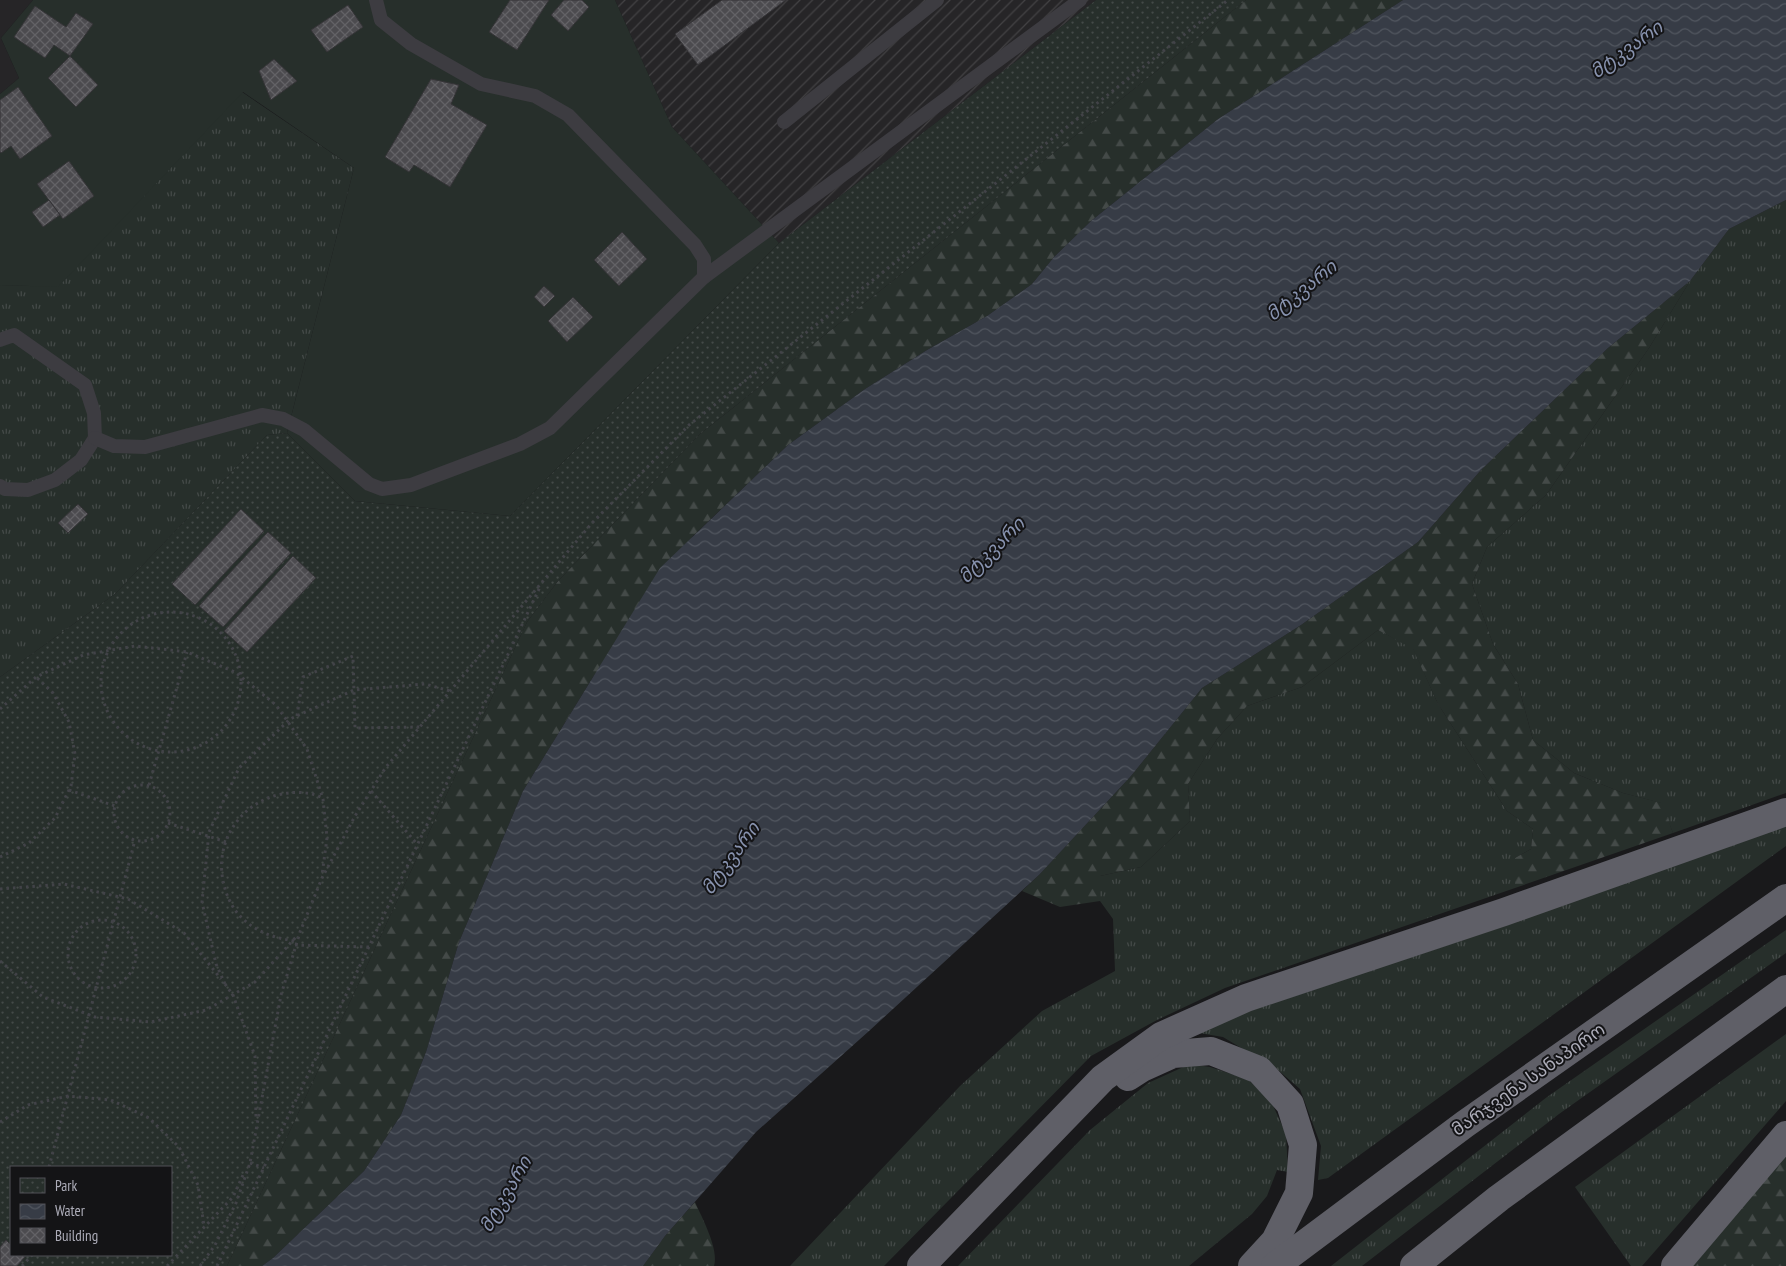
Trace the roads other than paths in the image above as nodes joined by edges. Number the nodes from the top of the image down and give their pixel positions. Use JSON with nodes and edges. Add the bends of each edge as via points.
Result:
{"nodes":[{"id":1,"x":376,"y":0,"type":"edge"},
{"id":2,"x":937,"y":0,"type":"edge"},
{"id":3,"x":1076,"y":1,"type":"edge"},
{"id":4,"x":784,"y":122,"type":"dead end"},
{"id":5,"x":704,"y":277,"type":"junction"},
{"id":6,"x":0,"y":340,"type":"edge"},
{"id":7,"x":95,"y":438,"type":"junction"},
{"id":8,"x":0,"y":486,"type":"edge"},
{"id":9,"x":1786,"y":812,"type":"edge"},
{"id":10,"x":1786,"y":898,"type":"edge"},
{"id":11,"x":1786,"y":988,"type":"edge"},
{"id":12,"x":1062,"y":1120,"type":"junction"},
{"id":13,"x":1786,"y":1135,"type":"edge"},
{"id":14,"x":921,"y":1266,"type":"edge"},
{"id":15,"x":1252,"y":1266,"type":"edge"},
{"id":16,"x":1275,"y":1266,"type":"edge"},
{"id":17,"x":1414,"y":1266,"type":"edge"},
{"id":18,"x":1675,"y":1266,"type":"edge"}],
"edges":[{"from":1,"to":5,"type":"lane","via":[[381,20],[411,44],[481,84],[535,96],[568,115],[695,244],[704,259]]},
{"from":2,"to":4,"type":"lane"},
{"from":3,"to":5,"type":"lane"},
{"from":5,"to":7,"type":"lane","via":[[550,428],[520,444],[411,485],[382,489],[369,484],[304,430],[283,419],[262,415],[145,447],[114,446]]},
{"from":6,"to":7,"type":"lane","via":[[14,335],[85,385],[94,413]]},
{"from":7,"to":8,"type":"lane","via":[[81,460],[55,480],[28,490]]},
{"from":9,"to":12,"type":"highway","via":[[1504,912],[1246,998],[1161,1036],[1103,1078]]},
{"from":10,"to":16,"type":"highway","name":"მარჯვენა სანაპირო","via":[[1465,1124]]},
{"from":11,"to":17,"type":"highway","via":[[1499,1198]]},
{"from":12,"to":14,"type":"highway"},
{"from":12,"to":15,"type":"highway","via":[[1142,1068],[1173,1054],[1211,1051],[1259,1070],[1290,1104],[1303,1145],[1299,1193],[1275,1241]]},
{"from":13,"to":18,"type":"highway"}]}
